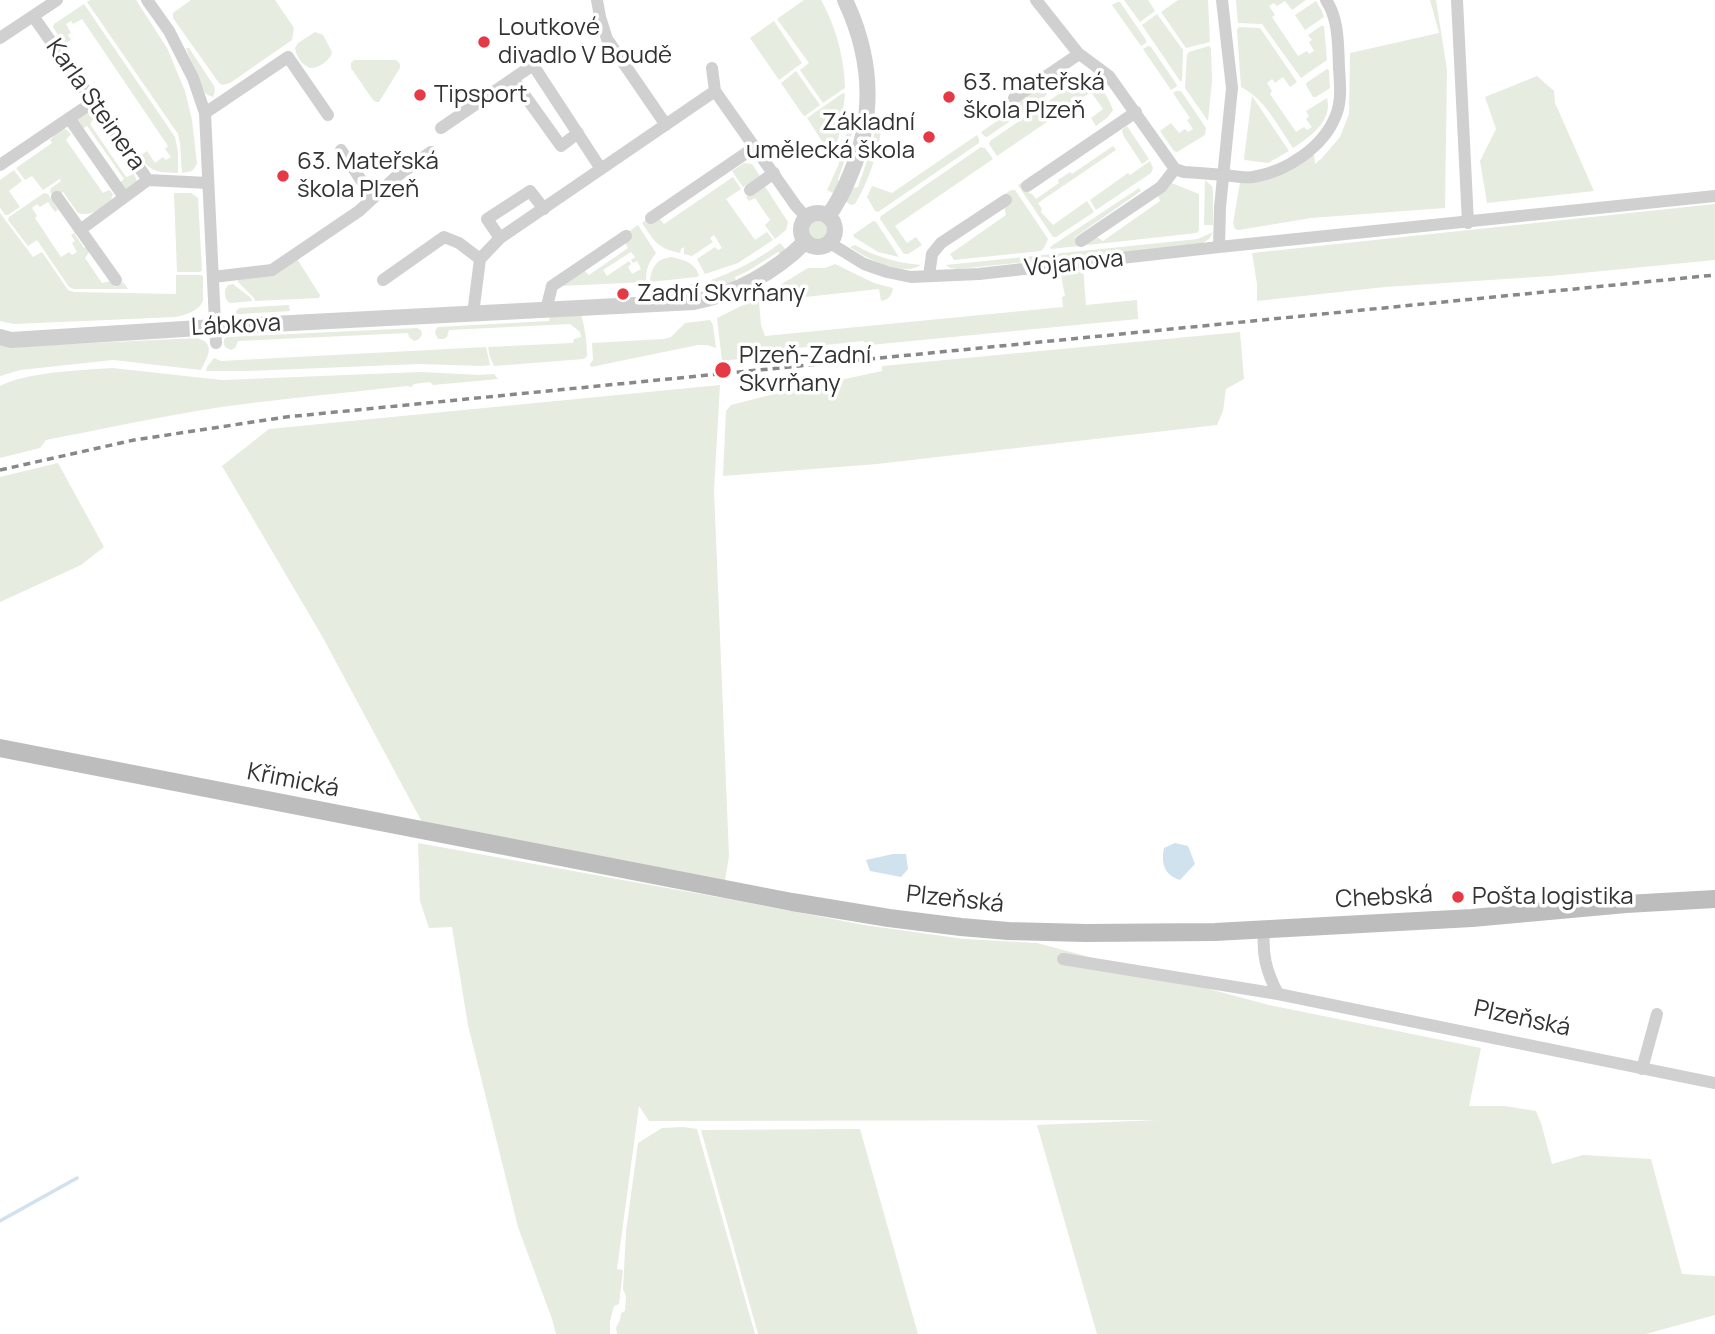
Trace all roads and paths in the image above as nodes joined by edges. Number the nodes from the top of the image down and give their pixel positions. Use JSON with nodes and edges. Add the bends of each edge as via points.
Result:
{"nodes":[{"id":1,"x":57,"y":0,"type":"edge"},
{"id":2,"x":147,"y":0,"type":"edge"},
{"id":3,"x":597,"y":0,"type":"edge"},
{"id":4,"x":845,"y":0,"type":"edge"},
{"id":5,"x":1035,"y":0,"type":"edge"},
{"id":6,"x":1222,"y":0,"type":"edge"},
{"id":7,"x":1326,"y":0,"type":"edge"},
{"id":8,"x":1457,"y":0,"type":"edge"},
{"id":9,"x":33,"y":16,"type":"junction"},
{"id":10,"x":0,"y":38,"type":"edge"},
{"id":11,"x":1079,"y":54,"type":"junction"},
{"id":12,"x":712,"y":68,"type":"dead end"},
{"id":13,"x":513,"y":79,"type":"junction"},
{"id":14,"x":715,"y":91,"type":"junction"},
{"id":15,"x":1014,"y":98,"type":"dead end"},
{"id":16,"x":93,"y":102,"type":"junction"},
{"id":17,"x":205,"y":113,"type":"junction"},
{"id":18,"x":1136,"y":113,"type":"junction"},
{"id":19,"x":328,"y":115,"type":"dead end"},
{"id":20,"x":69,"y":118,"type":"junction"},
{"id":21,"x":666,"y":125,"type":"junction"},
{"id":22,"x":441,"y":128,"type":"dead end"},
{"id":23,"x":578,"y":134,"type":"junction"},
{"id":24,"x":755,"y":148,"type":"junction"},
{"id":25,"x":341,"y":150,"type":"dead end"},
{"id":26,"x":431,"y":152,"type":"dead end"},
{"id":27,"x":0,"y":165,"type":"edge"},
{"id":28,"x":601,"y":169,"type":"junction"},
{"id":29,"x":1175,"y":169,"type":"junction"},
{"id":30,"x":774,"y":173,"type":"junction"},
{"id":31,"x":1223,"y":175,"type":"junction"},
{"id":32,"x":148,"y":180,"type":"junction"},
{"id":33,"x":208,"y":183,"type":"junction"},
{"id":34,"x":1027,"y":186,"type":"dead end"},
{"id":35,"x":750,"y":190,"type":"dead end"},
{"id":36,"x":1715,"y":196,"type":"edge"},
{"id":37,"x":57,"y":197,"type":"dead end"},
{"id":38,"x":124,"y":197,"type":"junction"},
{"id":39,"x":373,"y":198,"type":"junction"},
{"id":40,"x":1006,"y":200,"type":"dead end"},
{"id":41,"x":544,"y":209,"type":"junction"},
{"id":42,"x":828,"y":216,"type":"junction"},
{"id":43,"x":806,"y":217,"type":"junction"},
{"id":44,"x":651,"y":218,"type":"dead end"},
{"id":45,"x":1468,"y":223,"type":"junction"},
{"id":46,"x":80,"y":230,"type":"junction"},
{"id":47,"x":626,"y":236,"type":"dead end"},
{"id":48,"x":500,"y":239,"type":"junction"},
{"id":49,"x":1081,"y":241,"type":"dead end"},
{"id":50,"x":805,"y":242,"type":"junction"},
{"id":51,"x":830,"y":243,"type":"junction"},
{"id":52,"x":1219,"y":247,"type":"junction"},
{"id":53,"x":480,"y":259,"type":"junction"},
{"id":54,"x":929,"y":276,"type":"junction"},
{"id":55,"x":213,"y":277,"type":"junction"},
{"id":56,"x":116,"y":280,"type":"dead end"},
{"id":57,"x":383,"y":280,"type":"dead end"},
{"id":58,"x":546,"y":310,"type":"junction"},
{"id":59,"x":473,"y":314,"type":"junction"},
{"id":60,"x":215,"y":335,"type":"junction"},
{"id":61,"x":0,"y":337,"type":"edge"},
{"id":62,"x":0,"y":748,"type":"edge"},
{"id":63,"x":577,"y":860,"type":"joint"},
{"id":64,"x":1715,"y":898,"type":"edge"},
{"id":65,"x":1264,"y":929,"type":"junction"},
{"id":66,"x":1063,"y":959,"type":"dead end"},
{"id":67,"x":1278,"y":994,"type":"junction"},
{"id":68,"x":1657,"y":1014,"type":"dead end"},
{"id":69,"x":1642,"y":1069,"type":"junction"},
{"id":70,"x":1715,"y":1083,"type":"edge"}],
"edges":[{"from":1,"to":9,"type":"street","name":"Karla Steinera"},
{"from":2,"to":17,"type":"street","via":[[169,31]]},
{"from":3,"to":21,"type":"street","via":[[607,38]]},
{"from":4,"to":42,"type":"street","via":[[867,67],[867,115],[857,161]]},
{"from":5,"to":11,"type":"street"},
{"from":6,"to":31,"type":"street","via":[[1232,88]]},
{"from":7,"to":31,"type":"street","via":[[1336,28],[1341,88],[1332,125],[1315,146],[1273,172],[1251,178]]},
{"from":8,"to":45,"type":"street"},
{"from":9,"to":10,"type":"street","name":"Karla Steinera"},
{"from":9,"to":16,"type":"street","name":"Karla Steinera"},
{"from":11,"to":15,"type":"street"},
{"from":11,"to":18,"type":"street","via":[[1109,76]]},
{"from":12,"to":14,"type":"street"},
{"from":13,"to":22,"type":"street"},
{"from":13,"to":23,"type":"street","via":[[561,146]]},
{"from":13,"to":23,"type":"street","via":[[533,65]]},
{"from":14,"to":21,"type":"street"},
{"from":14,"to":24,"type":"street"},
{"from":16,"to":20,"type":"street"},
{"from":16,"to":32,"type":"street","name":"Karla Steinera"},
{"from":17,"to":19,"type":"street","via":[[288,57]]},
{"from":17,"to":33,"type":"street"},
{"from":18,"to":29,"type":"street"},
{"from":18,"to":34,"type":"street"},
{"from":20,"to":27,"type":"street"},
{"from":20,"to":38,"type":"street"},
{"from":21,"to":28,"type":"street"},
{"from":23,"to":28,"type":"street"},
{"from":24,"to":30,"type":"street"},
{"from":24,"to":44,"type":"street"},
{"from":25,"to":39,"type":"street"},
{"from":26,"to":39,"type":"street"},
{"from":28,"to":41,"type":"street"},
{"from":29,"to":31,"type":"street"},
{"from":29,"to":49,"type":"street","name":"Vojanova","via":[[1161,187]]},
{"from":30,"to":35,"type":"street"},
{"from":30,"to":43,"type":"street"},
{"from":31,"to":52,"type":"street"},
{"from":32,"to":33,"type":"street","name":"Karla Steinera"},
{"from":32,"to":38,"type":"street"},
{"from":33,"to":55,"type":"street"},
{"from":36,"to":45,"type":"street","name":"Vojanova"},
{"from":37,"to":46,"type":"street"},
{"from":38,"to":46,"type":"street"},
{"from":39,"to":55,"type":"street","via":[[272,270]]},
{"from":40,"to":54,"type":"street","via":[[941,243],[932,254]]},
{"from":41,"to":48,"type":"street"},
{"from":41,"to":48,"type":"street","via":[[530,191],[487,219]]},
{"from":42,"to":43,"type":"street"},
{"from":42,"to":51,"type":"street","via":[[835,229]]},
{"from":43,"to":50,"type":"street","via":[[800,230]]},
{"from":45,"to":52,"type":"street","name":"Vojanova"},
{"from":46,"to":56,"type":"street"},
{"from":47,"to":58,"type":"street","via":[[552,286]]},
{"from":48,"to":53,"type":"street"},
{"from":50,"to":51,"type":"street","via":[[817,247]]},
{"from":50,"to":58,"type":"street","name":"Lábkova","via":[[747,284],[723,295],[677,303]]},
{"from":51,"to":54,"type":"street","name":"Vojanova","via":[[887,272]]},
{"from":52,"to":54,"type":"street","name":"Vojanova"},
{"from":53,"to":57,"type":"street","via":[[444,237]]},
{"from":53,"to":59,"type":"street"},
{"from":55,"to":60,"type":"street"},
{"from":58,"to":59,"type":"street","name":"Lábkova"},
{"from":59,"to":60,"type":"street","name":"Lábkova"},
{"from":60,"to":61,"type":"street","name":"Lábkova"},
{"from":62,"to":63,"type":"main road","name":"Křimická"},
{"from":63,"to":65,"type":"main road","name":"Plzeňská","via":[[792,902],[961,927],[1086,933]]},
{"from":64,"to":65,"type":"main road","name":"Chebská"},
{"from":65,"to":67,"type":"street","via":[[1265,964]]},
{"from":66,"to":67,"type":"street","name":"Plzeňská"},
{"from":67,"to":69,"type":"street","name":"Plzeňská"},
{"from":68,"to":69,"type":"street"},
{"from":69,"to":70,"type":"street","name":"Plzeňská"}]}
